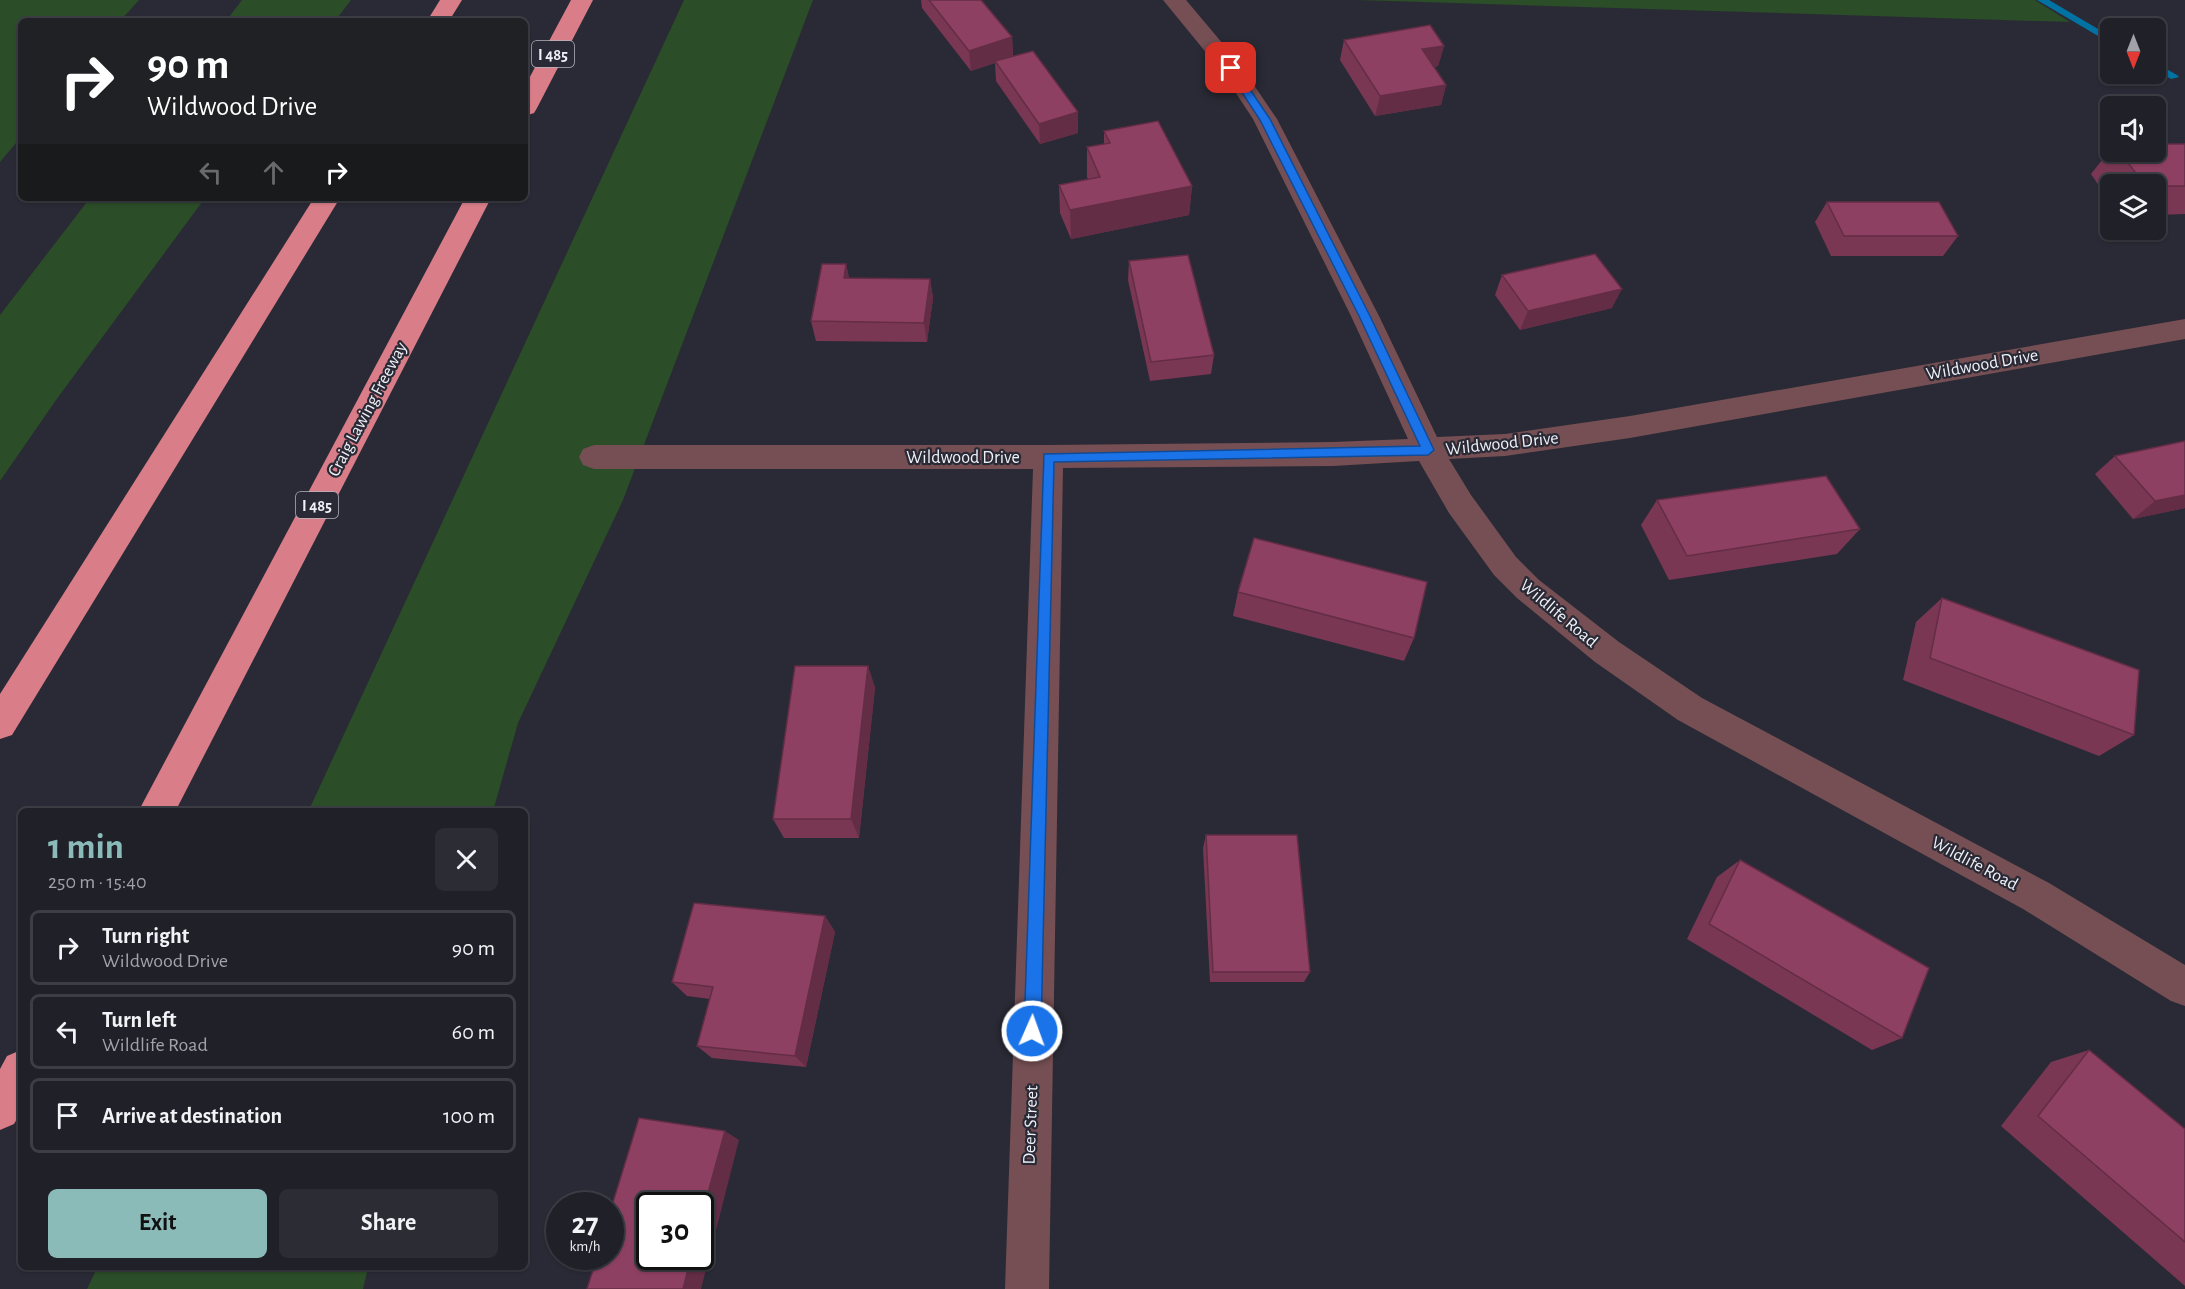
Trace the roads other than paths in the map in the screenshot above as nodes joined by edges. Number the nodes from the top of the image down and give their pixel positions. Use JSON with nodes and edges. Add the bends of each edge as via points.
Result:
{"nodes":[{"id":1,"x":451,"y":0,"type":"edge"},
{"id":2,"x":582,"y":0,"type":"edge"},
{"id":3,"x":1174,"y":0,"type":"edge"},
{"id":4,"x":440,"y":18,"type":"edge"},
{"id":5,"x":528,"y":102,"type":"edge"},
{"id":6,"x":325,"y":201,"type":"edge"},
{"id":7,"x":476,"y":201,"type":"edge"},
{"id":8,"x":2185,"y":328,"type":"edge"},
{"id":9,"x":1428,"y":450,"type":"junction"},
{"id":10,"x":594,"y":457,"type":"dead end"},
{"id":11,"x":1048,"y":457,"type":"junction"},
{"id":12,"x":0,"y":724,"type":"edge"},
{"id":13,"x":158,"y":808,"type":"edge"},
{"id":14,"x":2185,"y":987,"type":"edge"},
{"id":15,"x":18,"y":1076,"type":"edge"},
{"id":16,"x":0,"y":1110,"type":"edge"},
{"id":17,"x":1027,"y":1289,"type":"edge"}],
"edges":[{"from":1,"to":4,"type":"highway"},
{"from":2,"to":5,"type":"highway","number":"I 485"},
{"from":3,"to":9,"type":"street","name":"Wildlife Road","via":[[1231,68],[1265,119]]},
{"from":6,"to":12,"type":"highway"},
{"from":7,"to":13,"type":"highway","name":"Craig Lawing Freeway","number":"I 485"},
{"from":8,"to":9,"type":"street","name":"Wildwood Drive","via":[[1630,427],[1505,445]]},
{"from":9,"to":11,"type":"street","name":"Wildwood Drive"},
{"from":9,"to":14,"type":"street","name":"Wildlife Road","via":[[1460,504],[1505,566],[1607,652],[1690,709],[2036,896]]},
{"from":10,"to":11,"type":"street","name":"Wildwood Drive"},
{"from":11,"to":17,"type":"street","name":"Deer Street"},
{"from":15,"to":16,"type":"highway"}]}
